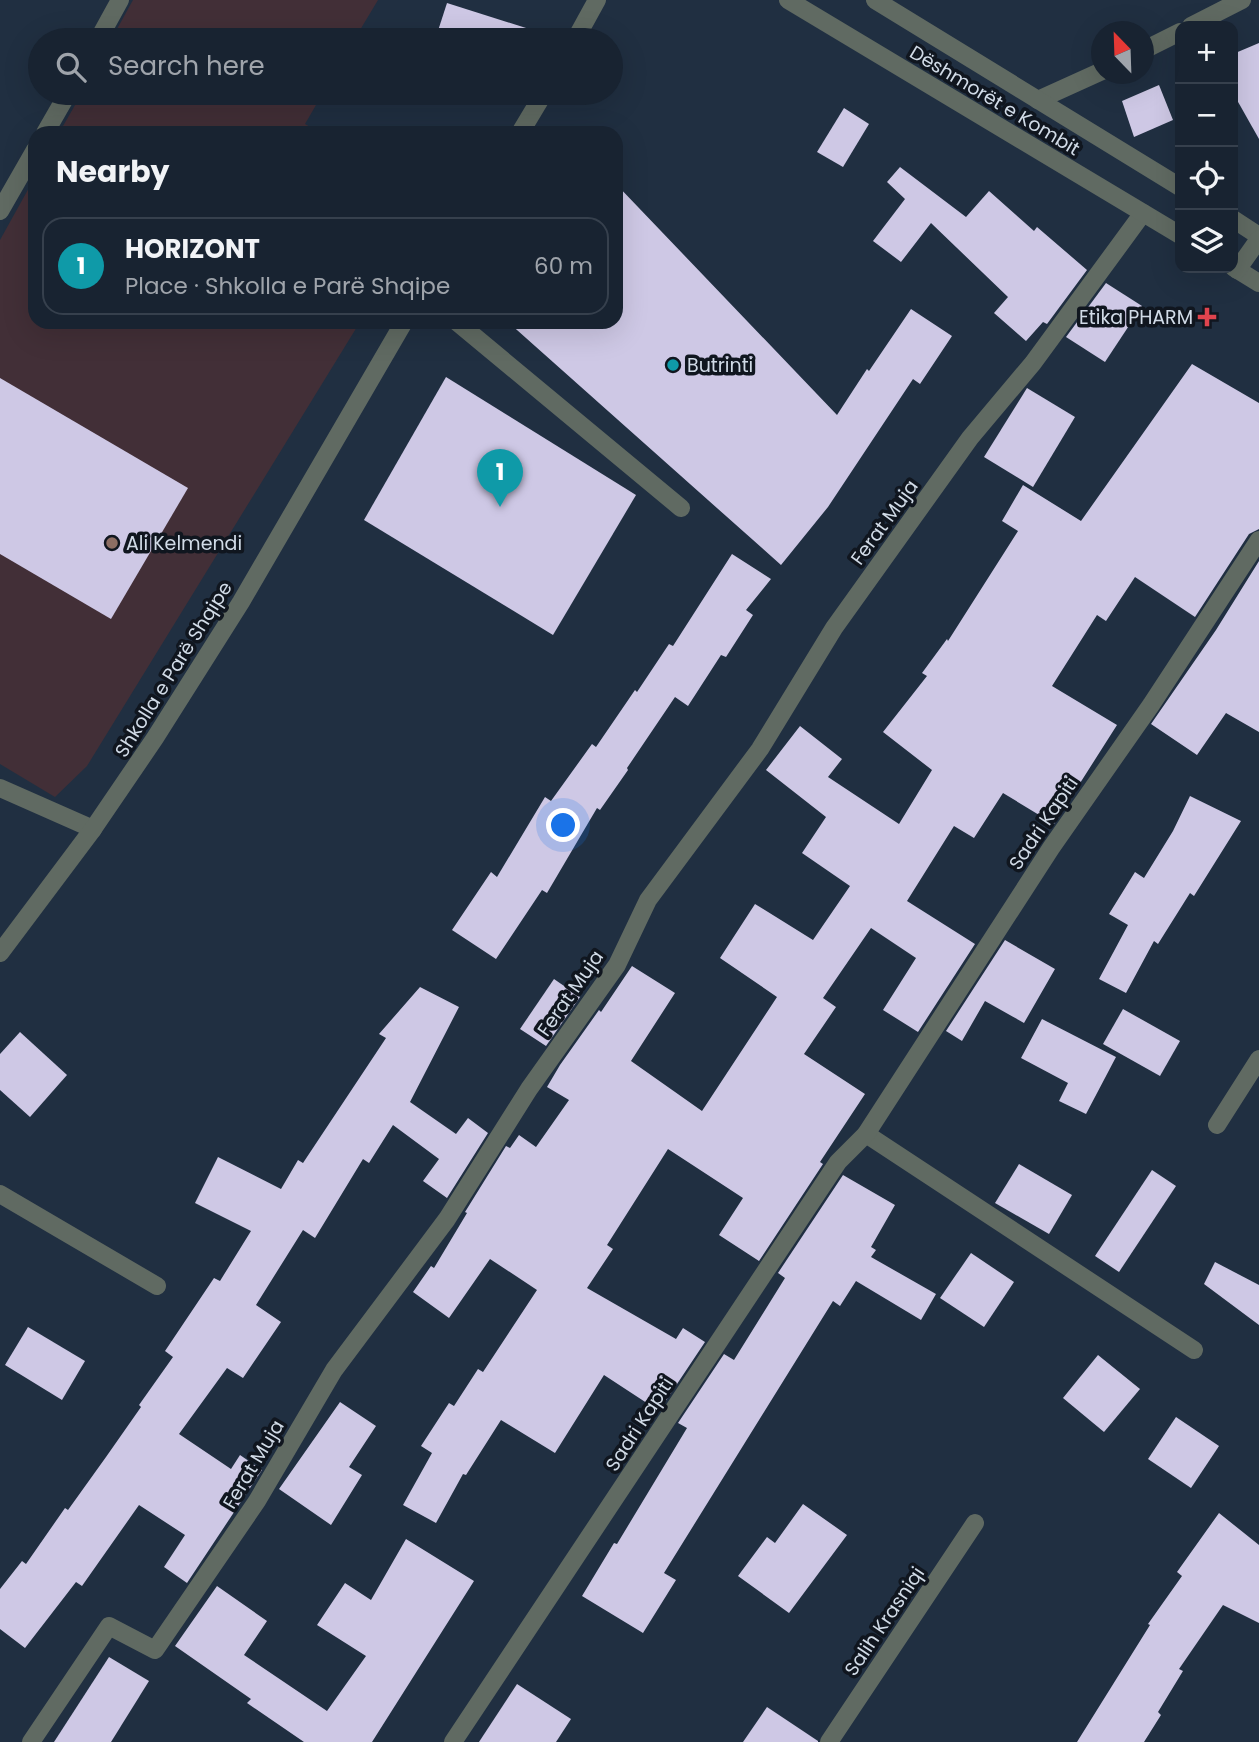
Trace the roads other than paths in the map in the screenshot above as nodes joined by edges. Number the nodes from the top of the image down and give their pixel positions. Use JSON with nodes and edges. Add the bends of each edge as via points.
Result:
{"nodes":[{"id":1,"x":120,"y":0,"type":"edge"},
{"id":2,"x":597,"y":0,"type":"edge"},
{"id":3,"x":788,"y":0,"type":"edge"},
{"id":4,"x":875,"y":0,"type":"edge"},
{"id":5,"x":1242,"y":0,"type":"edge"},
{"id":6,"x":1201,"y":21,"type":"edge"},
{"id":7,"x":105,"y":28,"type":"edge"},
{"id":8,"x":582,"y":28,"type":"edge"},
{"id":9,"x":1175,"y":34,"type":"edge"},
{"id":10,"x":1154,"y":45,"type":"edge"},
{"id":11,"x":1091,"y":76,"type":"edge"},
{"id":12,"x":1038,"y":100,"type":"junction"},
{"id":13,"x":61,"y":105,"type":"edge"},
{"id":14,"x":537,"y":105,"type":"edge"},
{"id":15,"x":49,"y":126,"type":"edge"},
{"id":16,"x":524,"y":126,"type":"edge"},
{"id":17,"x":28,"y":162,"type":"edge"},
{"id":18,"x":1175,"y":184,"type":"edge"},
{"id":19,"x":0,"y":211,"type":"edge"},
{"id":20,"x":1143,"y":213,"type":"junction"},
{"id":21,"x":1238,"y":222,"type":"edge"},
{"id":22,"x":1175,"y":232,"type":"edge"},
{"id":23,"x":1259,"y":237,"type":"edge"},
{"id":24,"x":1238,"y":265,"type":"edge"},
{"id":25,"x":1238,"y":271,"type":"edge"},
{"id":26,"x":1259,"y":283,"type":"edge"},
{"id":27,"x":400,"y":329,"type":"edge"},
{"id":28,"x":465,"y":329,"type":"edge"},
{"id":29,"x":681,"y":508,"type":"dead end"},
{"id":30,"x":1259,"y":540,"type":"edge"},
{"id":31,"x":0,"y":788,"type":"edge"},
{"id":32,"x":93,"y":829,"type":"junction"},
{"id":33,"x":0,"y":953,"type":"edge"},
{"id":34,"x":1259,"y":1059,"type":"edge"},
{"id":35,"x":1217,"y":1125,"type":"dead end"},
{"id":36,"x":866,"y":1134,"type":"junction"},
{"id":37,"x":0,"y":1194,"type":"edge"},
{"id":38,"x":157,"y":1286,"type":"dead end"},
{"id":39,"x":1194,"y":1350,"type":"dead end"},
{"id":40,"x":975,"y":1523,"type":"dead end"},
{"id":41,"x":31,"y":1742,"type":"edge"},
{"id":42,"x":453,"y":1742,"type":"edge"},
{"id":43,"x":829,"y":1742,"type":"edge"}],
"edges":[{"from":1,"to":7,"type":"street"},
{"from":2,"to":8,"type":"street"},
{"from":3,"to":20,"type":"street","name":"Dëshmorët e Kombit"},
{"from":4,"to":12,"type":"street","name":"Dëshmorët e Kombit"},
{"from":5,"to":6,"type":"street"},
{"from":9,"to":10,"type":"street"},
{"from":11,"to":12,"type":"street"},
{"from":12,"to":18,"type":"street","name":"Dëshmorët e Kombit"},
{"from":13,"to":15,"type":"street"},
{"from":14,"to":16,"type":"street"},
{"from":17,"to":19,"type":"street"},
{"from":20,"to":22,"type":"street","name":"Dëshmorët e Kombit"},
{"from":20,"to":41,"type":"street","name":"Ferat Muja","via":[[1033,363],[970,438],[834,628],[760,749],[648,900],[617,965],[529,1089],[447,1219],[334,1370],[257,1501],[155,1650],[109,1626]]},
{"from":21,"to":23,"type":"street"},
{"from":23,"to":24,"type":"street"},
{"from":25,"to":26,"type":"street"},
{"from":27,"to":32,"type":"street","name":"Shkolla e Parë Shqipe","via":[[241,602]]},
{"from":28,"to":29,"type":"street"},
{"from":30,"to":36,"type":"street","name":"Sadri Kapiti","via":[[1051,848]]},
{"from":31,"to":32,"type":"street"},
{"from":32,"to":33,"type":"street","name":"Shkolla e Parë Shqipe"},
{"from":34,"to":35,"type":"street"},
{"from":36,"to":39,"type":"street"},
{"from":36,"to":42,"type":"street","name":"Sadri Kapiti","via":[[838,1162]]},
{"from":37,"to":38,"type":"street"},
{"from":40,"to":43,"type":"street","name":"Salih Krasniqi"}]}
